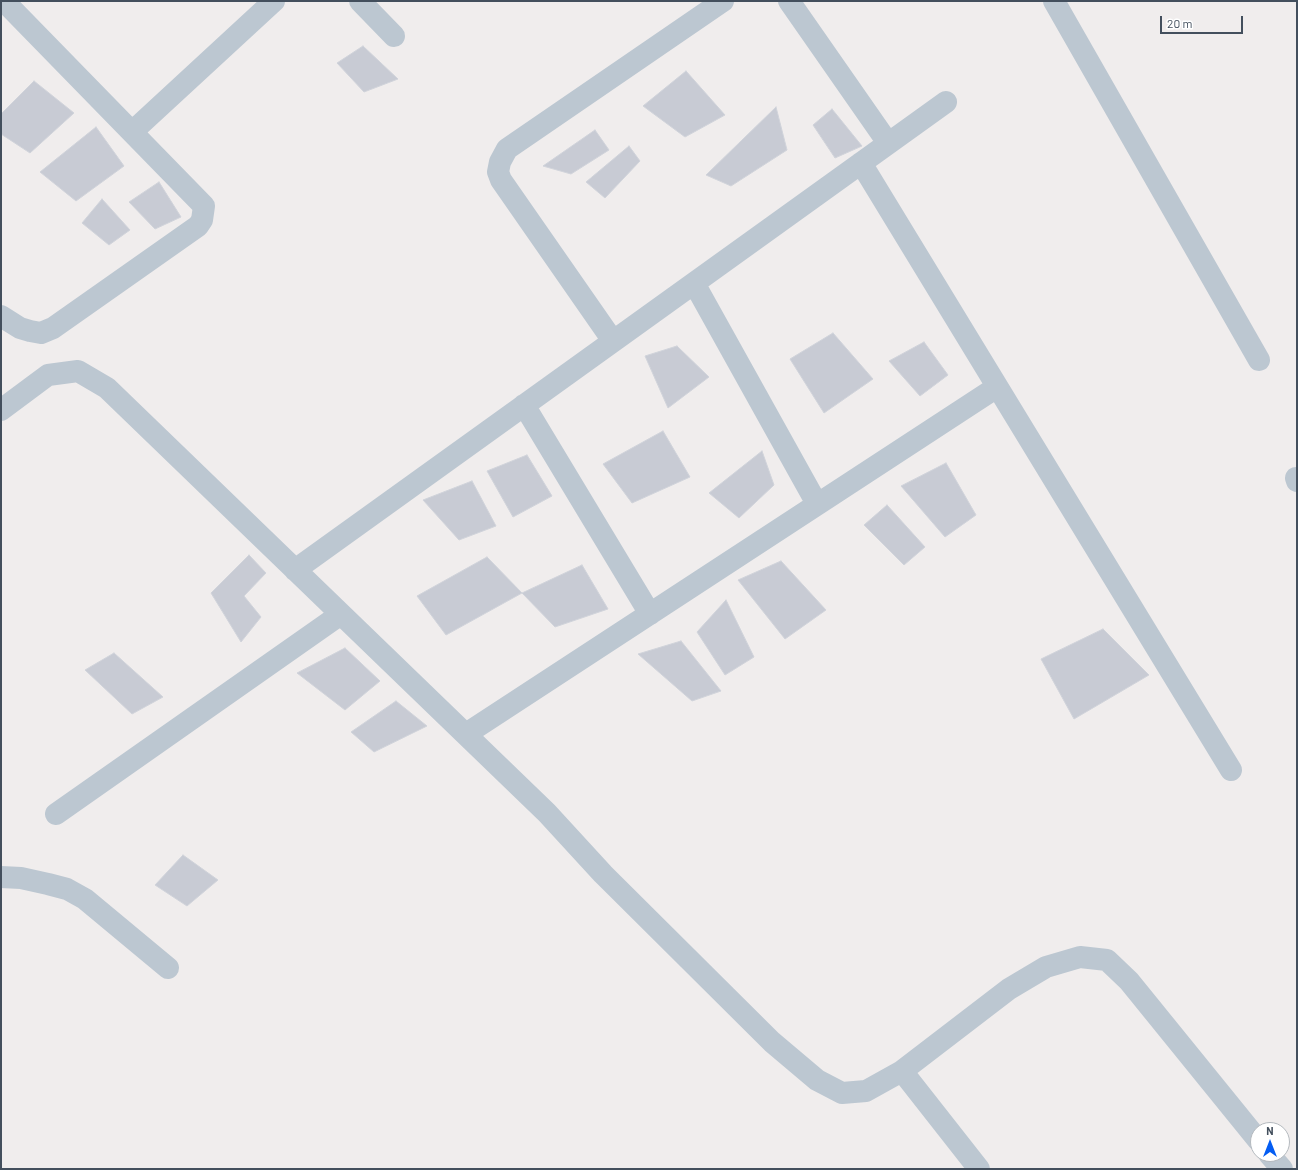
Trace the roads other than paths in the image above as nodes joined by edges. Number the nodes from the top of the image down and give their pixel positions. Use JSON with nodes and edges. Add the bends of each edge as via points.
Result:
{"nodes":[{"id":1,"x":4,"y":1,"type":"edge"},
{"id":2,"x":274,"y":1,"type":"edge"},
{"id":3,"x":360,"y":1,"type":"edge"},
{"id":4,"x":722,"y":1,"type":"edge"},
{"id":5,"x":789,"y":1,"type":"edge"},
{"id":6,"x":1054,"y":1,"type":"edge"},
{"id":7,"x":394,"y":36,"type":"dead end"},
{"id":8,"x":946,"y":102,"type":"dead end"},
{"id":9,"x":132,"y":132,"type":"junction"},
{"id":10,"x":888,"y":143,"type":"junction"},
{"id":11,"x":861,"y":163,"type":"junction"},
{"id":12,"x":694,"y":283,"type":"junction"},
{"id":13,"x":1,"y":316,"type":"edge"},
{"id":14,"x":613,"y":341,"type":"junction"},
{"id":15,"x":1259,"y":360,"type":"dead end"},
{"id":16,"x":997,"y":387,"type":"junction"},
{"id":17,"x":524,"y":405,"type":"junction"},
{"id":18,"x":1,"y":410,"type":"edge"},
{"id":19,"x":817,"y":504,"type":"junction"},
{"id":20,"x":295,"y":570,"type":"junction"},
{"id":21,"x":341,"y":614,"type":"junction"},
{"id":22,"x":650,"y":614,"type":"junction"},
{"id":23,"x":466,"y":734,"type":"junction"},
{"id":24,"x":1231,"y":770,"type":"dead end"},
{"id":25,"x":56,"y":814,"type":"dead end"},
{"id":26,"x":1,"y":877,"type":"edge"},
{"id":27,"x":168,"y":968,"type":"dead end"},
{"id":28,"x":902,"y":1071,"type":"junction"},
{"id":29,"x":1250,"y":1130,"type":"edge"},
{"id":30,"x":979,"y":1169,"type":"edge"}],
"edges":[{"from":1,"to":9,"type":"street"},
{"from":2,"to":9,"type":"street"},
{"from":3,"to":7,"type":"street"},
{"from":4,"to":14,"type":"street","via":[[507,149],[500,162],[498,172],[501,180]]},
{"from":5,"to":10,"type":"street"},
{"from":6,"to":15,"type":"street"},
{"from":8,"to":10,"type":"street"},
{"from":9,"to":13,"type":"street","via":[[204,206],[202,220],[198,226],[53,328],[41,333],[30,331]]},
{"from":10,"to":11,"type":"street"},
{"from":11,"to":12,"type":"street"},
{"from":11,"to":16,"type":"street"},
{"from":12,"to":14,"type":"street"},
{"from":12,"to":19,"type":"street"},
{"from":14,"to":17,"type":"street"},
{"from":16,"to":19,"type":"street"},
{"from":16,"to":24,"type":"street"},
{"from":17,"to":20,"type":"street"},
{"from":17,"to":22,"type":"street"},
{"from":18,"to":20,"type":"street","via":[[48,375],[78,371],[107,388]]},
{"from":19,"to":22,"type":"street"},
{"from":20,"to":21,"type":"street"},
{"from":21,"to":23,"type":"street"},
{"from":21,"to":25,"type":"street"},
{"from":22,"to":23,"type":"street"},
{"from":23,"to":28,"type":"street","via":[[772,1042],[817,1080],[842,1093],[866,1091]]},
{"from":26,"to":27,"type":"street","via":[[21,878],[67,889],[85,899]]},
{"from":28,"to":29,"type":"street","via":[[1009,989],[1046,967],[1080,957],[1107,960],[1129,981]]},
{"from":28,"to":30,"type":"street"}]}
